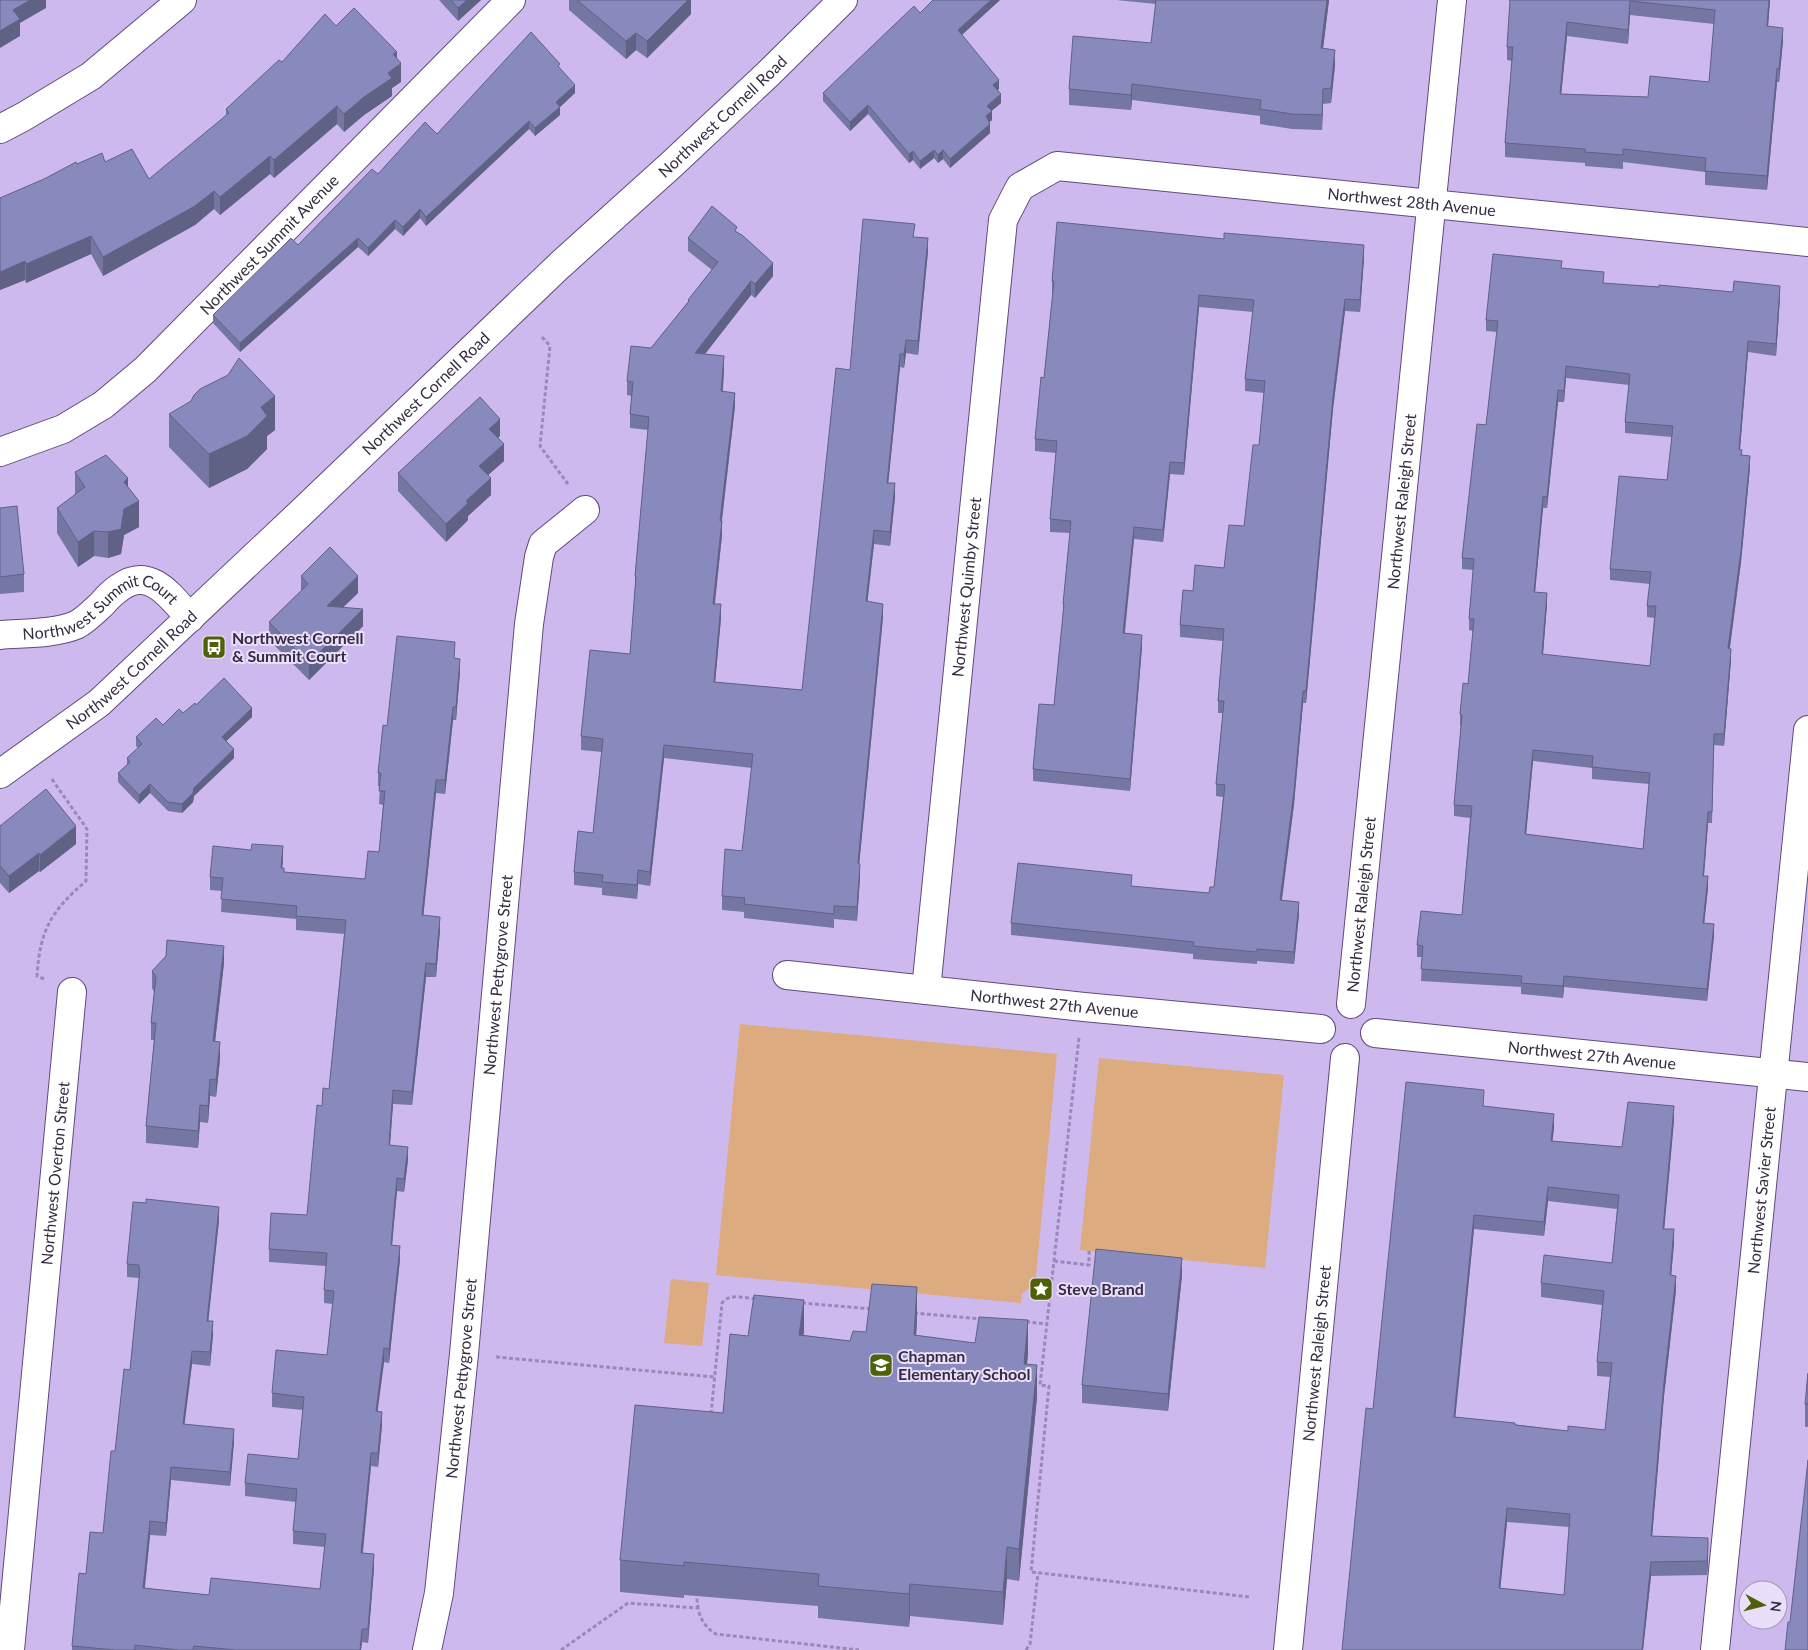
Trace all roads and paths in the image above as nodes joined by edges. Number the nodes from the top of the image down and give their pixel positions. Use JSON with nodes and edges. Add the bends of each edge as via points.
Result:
{"nodes":[{"id":1,"x":182,"y":0,"type":"edge"},
{"id":2,"x":511,"y":0,"type":"edge"},
{"id":3,"x":843,"y":0,"type":"edge"},
{"id":4,"x":1452,"y":0,"type":"edge"},
{"id":5,"x":0,"y":129,"type":"edge"},
{"id":6,"x":1020,"y":187,"type":"joint"},
{"id":7,"x":1432,"y":205,"type":"junction"},
{"id":8,"x":1808,"y":242,"type":"edge"},
{"id":9,"x":542,"y":337,"type":"dead end"},
{"id":10,"x":0,"y":452,"type":"edge"},
{"id":11,"x":584,"y":510,"type":"joint"},
{"id":12,"x":190,"y":618,"type":"junction"},
{"id":13,"x":0,"y":635,"type":"edge"},
{"id":14,"x":1808,"y":730,"type":"edge"},
{"id":15,"x":32,"y":750,"type":"junction"},
{"id":16,"x":0,"y":774,"type":"edge"},
{"id":17,"x":787,"y":975,"type":"dead end"},
{"id":18,"x":926,"y":990,"type":"junction"},
{"id":19,"x":72,"y":992,"type":"joint"},
{"id":20,"x":1351,"y":1004,"type":"junction"},
{"id":21,"x":1084,"y":1007,"type":"junction"},
{"id":22,"x":1321,"y":1029,"type":"junction"},
{"id":23,"x":1375,"y":1033,"type":"junction"},
{"id":24,"x":1345,"y":1058,"type":"junction"},
{"id":25,"x":1774,"y":1073,"type":"junction"},
{"id":26,"x":1808,"y":1077,"type":"edge"},
{"id":27,"x":1089,"y":1250,"type":"dead end"},
{"id":28,"x":1054,"y":1261,"type":"junction"},
{"id":29,"x":759,"y":1299,"type":"edge"},
{"id":30,"x":799,"y":1303,"type":"edge"},
{"id":31,"x":879,"y":1310,"type":"edge"},
{"id":32,"x":908,"y":1312,"type":"edge"},
{"id":33,"x":988,"y":1319,"type":"edge"},
{"id":34,"x":1018,"y":1322,"type":"edge"},
{"id":35,"x":1048,"y":1324,"type":"junction"},
{"id":36,"x":464,"y":1354,"type":"junction"},
{"id":37,"x":714,"y":1377,"type":"junction"},
{"id":38,"x":711,"y":1415,"type":"edge"},
{"id":39,"x":1038,"y":1573,"type":"junction"},
{"id":40,"x":696,"y":1589,"type":"edge"},
{"id":41,"x":1250,"y":1597,"type":"dead end"},
{"id":42,"x":698,"y":1608,"type":"junction"},
{"id":43,"x":10,"y":1650,"type":"edge"},
{"id":44,"x":427,"y":1650,"type":"edge"},
{"id":45,"x":561,"y":1650,"type":"edge"},
{"id":46,"x":859,"y":1650,"type":"edge"},
{"id":47,"x":1026,"y":1650,"type":"edge"},
{"id":48,"x":1288,"y":1650,"type":"edge"},
{"id":49,"x":1715,"y":1650,"type":"edge"}],
"edges":[{"from":1,"to":5,"type":"street","via":[[91,76]]},
{"from":2,"to":10,"type":"street","name":"Northwest Summit Avenue","via":[[145,370],[103,405],[64,429]]},
{"from":3,"to":12,"type":"street","name":"Northwest Cornell Road"},
{"from":4,"to":7,"type":"street","name":"Northwest Raleigh Street"},
{"from":6,"to":7,"type":"street","name":"Northwest 28th Avenue","via":[[1057,166]]},
{"from":6,"to":18,"type":"street","name":"Northwest Quimby Street","via":[[1003,220]]},
{"from":7,"to":8,"type":"street","name":"Northwest 28th Avenue"},
{"from":7,"to":20,"type":"street","name":"Northwest Raleigh Street"},
{"from":9,"to":11,"type":"path","via":[[550,346],[540,446],[563,475]]},
{"from":11,"to":36,"type":"street","name":"Northwest Pettygrove Street","via":[[543,544],[528,624]]},
{"from":12,"to":13,"type":"street","name":"Northwest Summit Court","via":[[160,586],[147,580],[135,580],[119,588],[76,625]]},
{"from":12,"to":15,"type":"street","name":"Northwest Cornell Road","via":[[99,703]]},
{"from":14,"to":25,"type":"street","name":"Northwest Savier Street"},
{"from":15,"to":16,"type":"street","name":"Northwest Cornell Road"},
{"from":15,"to":19,"type":"path","via":[[87,830],[86,881],[51,917],[38,954],[37,976]]},
{"from":17,"to":18,"type":"street","name":"Northwest 27th Avenue"},
{"from":18,"to":21,"type":"street","name":"Northwest 27th Avenue"},
{"from":19,"to":43,"type":"street","name":"Northwest Overton Street"},
{"from":20,"to":22,"type":"street","via":[[1338,1005],[1329,1011]]},
{"from":20,"to":23,"type":"street","via":[[1361,1006],[1369,1013]]},
{"from":21,"to":22,"type":"street","name":"Northwest 27th Avenue"},
{"from":21,"to":28,"type":"path"},
{"from":22,"to":24,"type":"street","via":[[1328,1048]]},
{"from":23,"to":24,"type":"street","via":[[1371,1045],[1364,1052]]},
{"from":23,"to":25,"type":"street","name":"Northwest 27th Avenue"},
{"from":24,"to":48,"type":"street","name":"Northwest Raleigh Street"},
{"from":25,"to":26,"type":"street","name":"Northwest 27th Avenue"},
{"from":25,"to":49,"type":"street","name":"Northwest Savier Street"},
{"from":27,"to":28,"type":"path","via":[[1089,1265]]},
{"from":28,"to":35,"type":"path"},
{"from":29,"to":37,"type":"path","via":[[729,1297],[722,1303]]},
{"from":30,"to":31,"type":"path"},
{"from":32,"to":33,"type":"path"},
{"from":34,"to":35,"type":"path"},
{"from":35,"to":39,"type":"path","via":[[1040,1385],[1049,1386],[1031,1572]]},
{"from":36,"to":37,"type":"path"},
{"from":36,"to":44,"type":"street","name":"Northwest Pettygrove Street","via":[[439,1592]]},
{"from":37,"to":38,"type":"path"},
{"from":39,"to":41,"type":"path"},
{"from":39,"to":47,"type":"path","via":[[1030,1644]]},
{"from":40,"to":42,"type":"path"},
{"from":42,"to":45,"type":"path","via":[[628,1603]]},
{"from":42,"to":46,"type":"path","via":[[708,1629],[716,1634]]}]}
